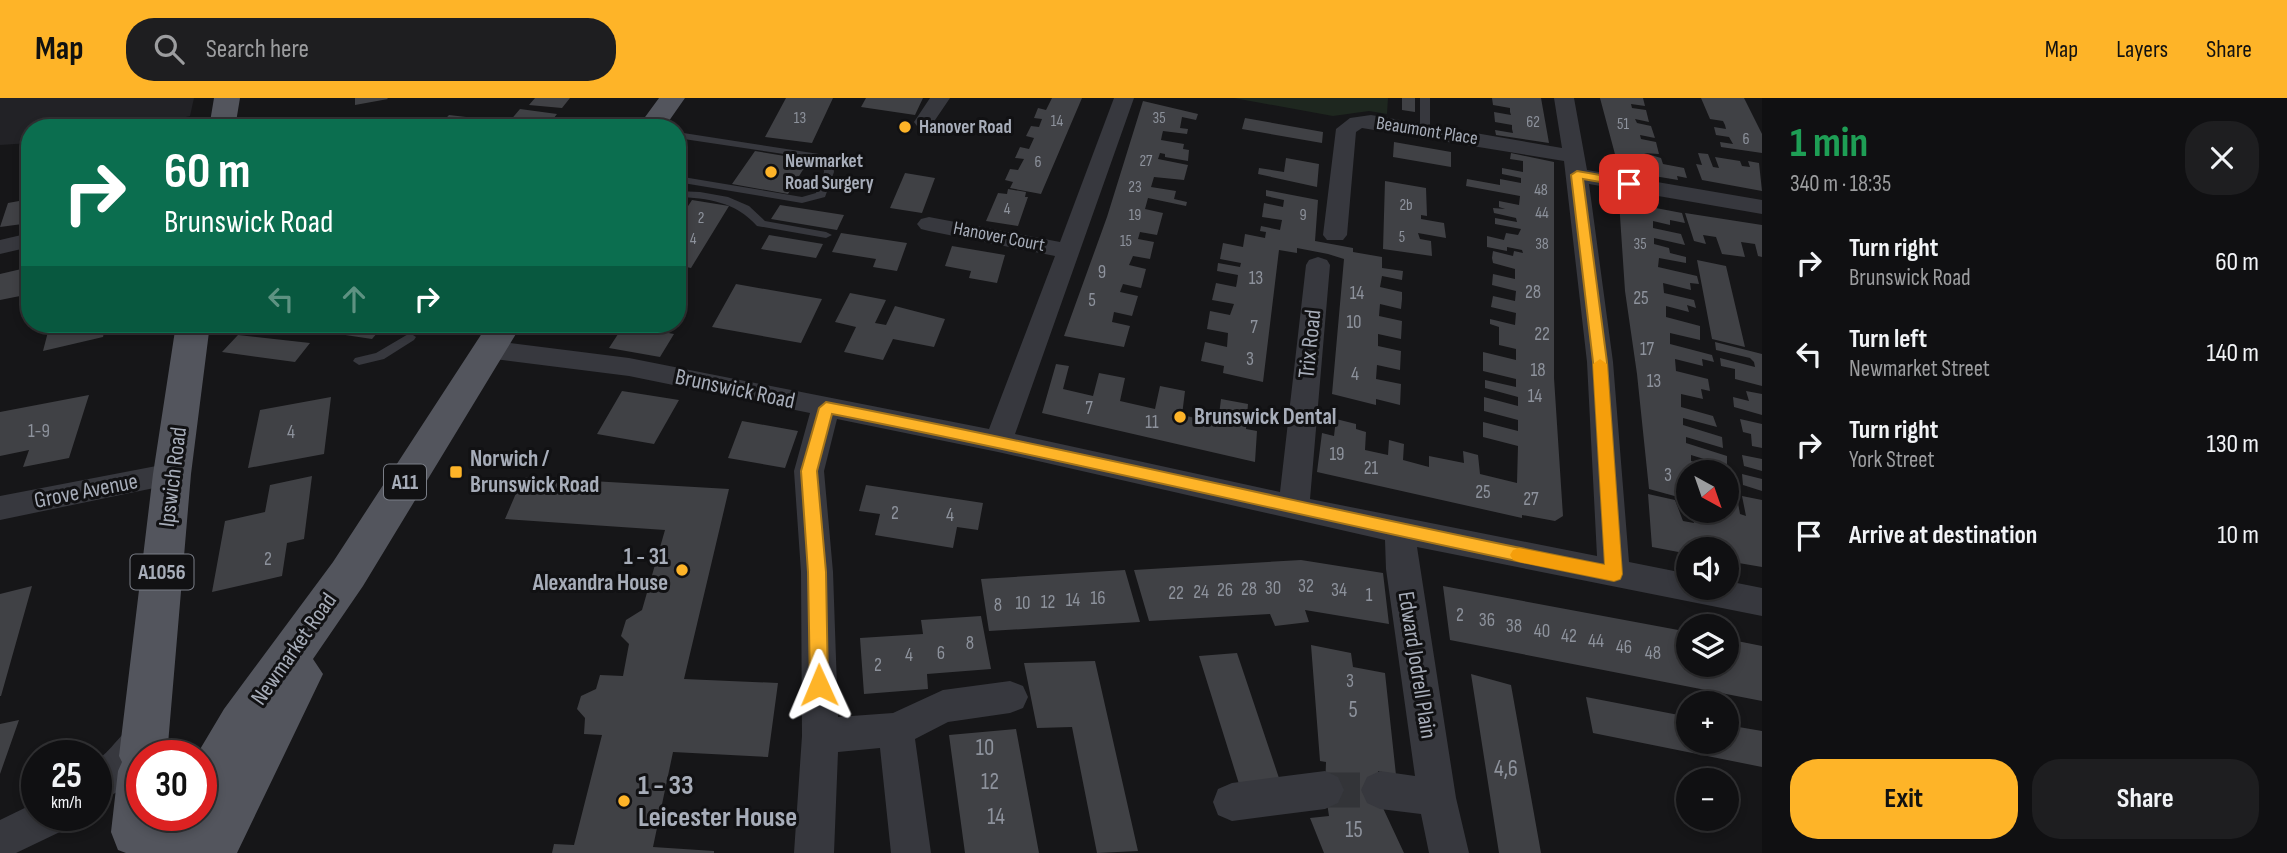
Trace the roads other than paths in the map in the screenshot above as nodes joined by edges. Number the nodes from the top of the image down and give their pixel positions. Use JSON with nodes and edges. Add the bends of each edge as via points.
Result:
{"nodes":[{"id":1,"x":227,"y":98,"type":"edge"},
{"id":2,"x":672,"y":98,"type":"edge"},
{"id":3,"x":940,"y":98,"type":"edge"},
{"id":4,"x":1124,"y":98,"type":"edge"},
{"id":5,"x":1425,"y":98,"type":"edge"},
{"id":6,"x":1564,"y":98,"type":"edge"},
{"id":7,"x":224,"y":119,"type":"edge"},
{"id":8,"x":657,"y":119,"type":"edge"},
{"id":9,"x":924,"y":122,"type":"dead end"},
{"id":10,"x":1425,"y":131,"type":"junction"},
{"id":11,"x":686,"y":136,"type":"edge"},
{"id":12,"x":1575,"y":165,"type":"junction"},
{"id":13,"x":686,"y":181,"type":"edge"},
{"id":14,"x":686,"y":195,"type":"edge"},
{"id":15,"x":1762,"y":207,"type":"edge"},
{"id":16,"x":929,"y":224,"type":"dead end"},
{"id":17,"x":826,"y":235,"type":"dead end"},
{"id":18,"x":1335,"y":235,"type":"dead end"},
{"id":19,"x":21,"y":242,"type":"edge"},
{"id":20,"x":0,"y":247,"type":"edge"},
{"id":21,"x":1069,"y":251,"type":"junction"},
{"id":22,"x":1318,"y":265,"type":"dead end"},
{"id":23,"x":192,"y":333,"type":"edge"},
{"id":24,"x":496,"y":336,"type":"edge"},
{"id":25,"x":410,"y":337,"type":"dead end"},
{"id":26,"x":359,"y":361,"type":"dead end"},
{"id":27,"x":826,"y":408,"type":"junction"},
{"id":28,"x":998,"y":441,"type":"junction"},
{"id":29,"x":172,"y":474,"type":"junction"},
{"id":30,"x":1294,"y":506,"type":"junction"},
{"id":31,"x":0,"y":508,"type":"edge"},
{"id":32,"x":1400,"y":531,"type":"junction"},
{"id":33,"x":1614,"y":574,"type":"junction"},
{"id":34,"x":1762,"y":602,"type":"edge"},
{"id":35,"x":1010,"y":697,"type":"dead end"},
{"id":36,"x":257,"y":726,"type":"junction"},
{"id":37,"x":896,"y":730,"type":"junction"},
{"id":38,"x":820,"y":736,"type":"junction"},
{"id":39,"x":144,"y":740,"type":"edge"},
{"id":40,"x":217,"y":775,"type":"edge"},
{"id":41,"x":1325,"y":790,"type":"tunnel mouth"},
{"id":42,"x":1380,"y":790,"type":"tunnel mouth"},
{"id":43,"x":1437,"y":798,"type":"junction"},
{"id":44,"x":1231,"y":802,"type":"dead end"},
{"id":45,"x":21,"y":830,"type":"edge"},
{"id":46,"x":169,"y":831,"type":"edge"},
{"id":47,"x":0,"y":840,"type":"edge"},
{"id":48,"x":146,"y":848,"type":"edge"},
{"id":49,"x":210,"y":853,"type":"edge"},
{"id":50,"x":814,"y":853,"type":"edge"},
{"id":51,"x":911,"y":853,"type":"edge"},
{"id":52,"x":1449,"y":853,"type":"edge"}],
"edges":[{"from":1,"to":7,"type":"main road"},
{"from":2,"to":8,"type":"main road"},
{"from":3,"to":9,"type":"street"},
{"from":4,"to":21,"type":"street"},
{"from":5,"to":10,"type":"lane"},
{"from":6,"to":12,"type":"street"},
{"from":10,"to":12,"type":"street","name":"Beaumont Place"},
{"from":10,"to":18,"type":"street","name":"Beaumont Place","via":[[1371,121],[1346,129]]},
{"from":11,"to":13,"type":"lane","via":[[828,159],[829,172],[821,195],[802,200]]},
{"from":12,"to":15,"type":"street","name":"Beaumont Place"},
{"from":12,"to":33,"type":"street","via":[[1600,362]]},
{"from":14,"to":17,"type":"lane","via":[[736,202],[753,212],[761,224]]},
{"from":16,"to":21,"type":"street","name":"Hanover Court"},
{"from":19,"to":20,"type":"street"},
{"from":21,"to":28,"type":"street"},
{"from":22,"to":30,"type":"street","name":"Trix Road"},
{"from":23,"to":29,"type":"main road","name":"Ipswich Road","number":"A1056"},
{"from":24,"to":27,"type":"street","name":"Brunswick Road"},
{"from":24,"to":36,"type":"main road","name":"Newmarket Road","number":"A11"},
{"from":25,"to":26,"type":"lane","via":[[380,356]]},
{"from":27,"to":28,"type":"street","name":"Brunswick Road"},
{"from":27,"to":38,"type":"street","via":[[809,471],[817,572]]},
{"from":28,"to":30,"type":"street","name":"Brunswick Road"},
{"from":29,"to":31,"type":"street","name":"Grove Avenue"},
{"from":29,"to":39,"type":"main road","name":"Ipswich Road","number":"A1056"},
{"from":30,"to":32,"type":"street","name":"Brunswick Road"},
{"from":32,"to":33,"type":"street","name":"Brunswick Road"},
{"from":32,"to":43,"type":"street","name":"Edward Jodrell Plain"},
{"from":33,"to":34,"type":"street","name":"Brunswick Road"},
{"from":35,"to":37,"type":"street","via":[[943,706]]},
{"from":36,"to":40,"type":"main road","number":"A11"},
{"from":36,"to":49,"type":"main road","number":"A11"},
{"from":37,"to":38,"type":"street"},
{"from":37,"to":51,"type":"street"},
{"from":38,"to":50,"type":"street"},
{"from":41,"to":44,"type":"street"},
{"from":42,"to":43,"type":"street"},
{"from":43,"to":52,"type":"street","name":"Edward Jodrell Plain"},
{"from":45,"to":47,"type":"street"},
{"from":46,"to":48,"type":"main road"}]}
